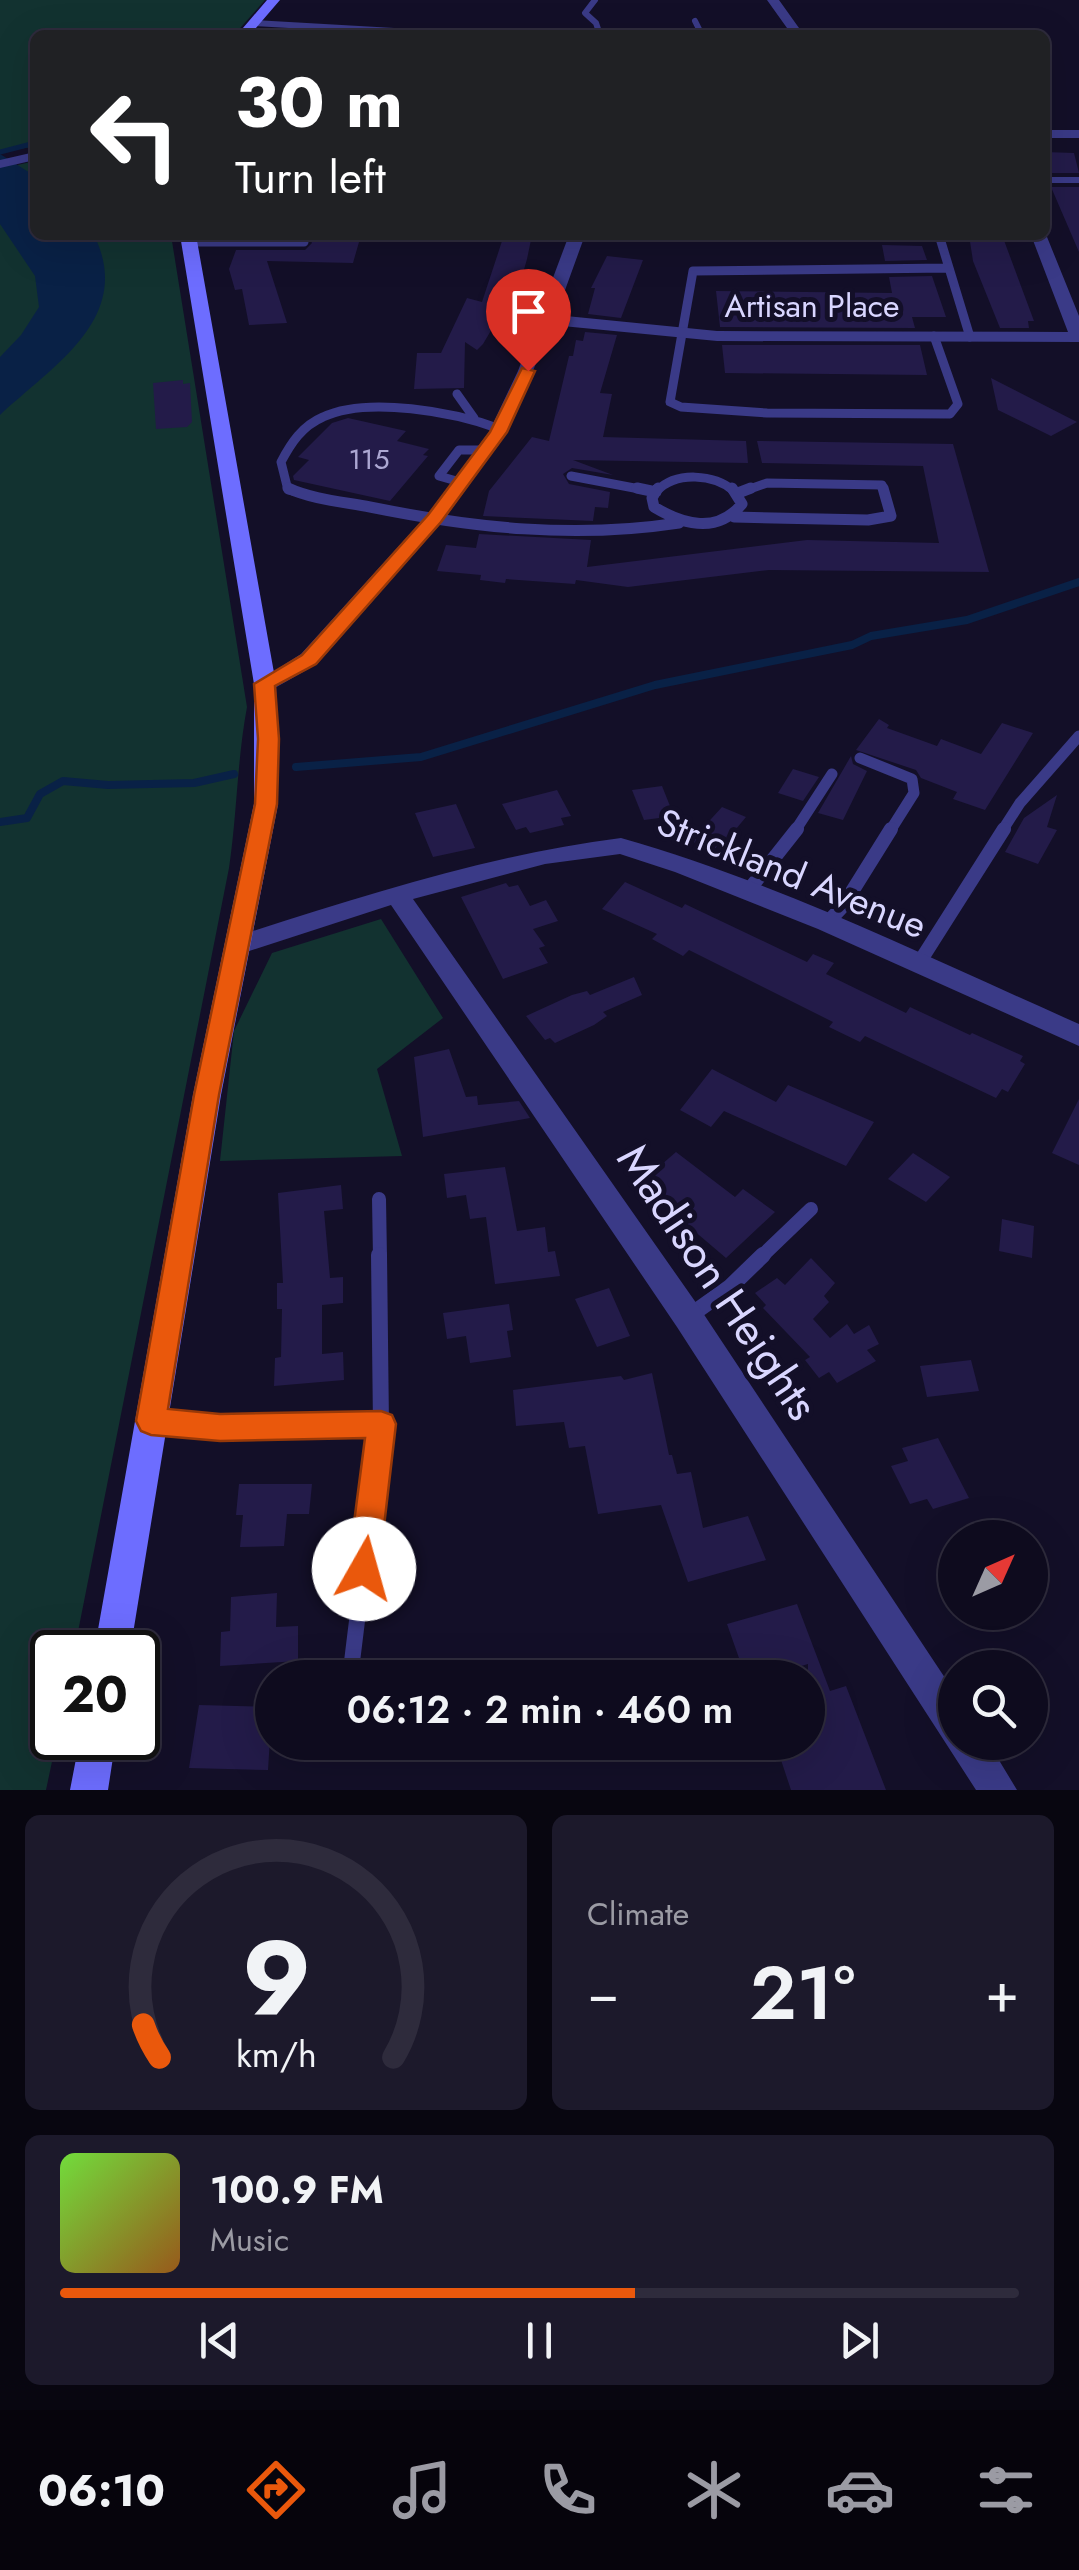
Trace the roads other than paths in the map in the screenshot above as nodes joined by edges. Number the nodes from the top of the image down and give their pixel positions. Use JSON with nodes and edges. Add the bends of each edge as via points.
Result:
{"nodes":[{"id":1,"x":274,"y":0,"type":"edge"},
{"id":2,"x":595,"y":0,"type":"edge"},
{"id":3,"x":773,"y":0,"type":"edge"},
{"id":4,"x":254,"y":22,"type":"junction"},
{"id":5,"x":696,"y":22,"type":"dead end"},
{"id":6,"x":247,"y":30,"type":"edge"},
{"id":7,"x":346,"y":30,"type":"edge"},
{"id":8,"x":598,"y":30,"type":"edge"},
{"id":9,"x":700,"y":30,"type":"edge"},
{"id":10,"x":794,"y":30,"type":"edge"},
{"id":11,"x":1050,"y":134,"type":"edge"},
{"id":12,"x":1079,"y":134,"type":"edge"},
{"id":13,"x":30,"y":157,"type":"edge"},
{"id":14,"x":0,"y":164,"type":"edge"},
{"id":15,"x":1050,"y":180,"type":"edge"},
{"id":16,"x":1079,"y":180,"type":"edge"},
{"id":17,"x":188,"y":240,"type":"edge"},
{"id":18,"x":246,"y":240,"type":"edge"},
{"id":19,"x":575,"y":240,"type":"edge"},
{"id":20,"x":940,"y":240,"type":"edge"},
{"id":21,"x":1041,"y":240,"type":"edge"},
{"id":22,"x":304,"y":242,"type":"dead end"},
{"id":23,"x":948,"y":268,"type":"junction"},
{"id":24,"x":544,"y":318,"type":"junction"},
{"id":25,"x":680,"y":332,"type":"junction"},
{"id":26,"x":934,"y":336,"type":"junction"},
{"id":27,"x":970,"y":336,"type":"junction"},
{"id":28,"x":1079,"y":337,"type":"edge"},
{"id":29,"x":457,"y":394,"type":"dead end"},
{"id":30,"x":474,"y":418,"type":"junction"},
{"id":31,"x":500,"y":429,"type":"junction"},
{"id":32,"x":571,"y":476,"type":"dead end"},
{"id":33,"x":656,"y":492,"type":"junction"},
{"id":34,"x":738,"y":492,"type":"junction"},
{"id":35,"x":734,"y":517,"type":"junction"},
{"id":36,"x":434,"y":518,"type":"junction"},
{"id":37,"x":679,"y":523,"type":"junction"},
{"id":38,"x":264,"y":684,"type":"junction"},
{"id":39,"x":1079,"y":736,"type":"edge"},
{"id":40,"x":860,"y":758,"type":"dead end"},
{"id":41,"x":832,"y":774,"type":"dead end"},
{"id":42,"x":748,"y":891,"type":"junction"},
{"id":43,"x":397,"y":894,"type":"junction"},
{"id":44,"x":827,"y":923,"type":"junction"},
{"id":45,"x":237,"y":946,"type":"junction"},
{"id":46,"x":919,"y":963,"type":"junction"},
{"id":47,"x":1079,"y":1036,"type":"edge"},
{"id":48,"x":379,"y":1199,"type":"dead end"},
{"id":49,"x":811,"y":1209,"type":"dead end"},
{"id":50,"x":688,"y":1318,"type":"junction"},
{"id":51,"x":151,"y":1421,"type":"junction"},
{"id":52,"x":381,"y":1424,"type":"junction"},
{"id":53,"x":116,"y":1630,"type":"edge"},
{"id":54,"x":352,"y":1660,"type":"edge"},
{"id":55,"x":938,"y":1700,"type":"edge"},
{"id":56,"x":94,"y":1760,"type":"edge"},
{"id":57,"x":978,"y":1760,"type":"edge"},
{"id":58,"x":89,"y":1790,"type":"edge"},
{"id":59,"x":998,"y":1790,"type":"edge"}],
"edges":[{"from":1,"to":4,"type":"main road"},
{"from":2,"to":8,"type":"lane","via":[[585,12]]},
{"from":3,"to":10,"type":"street"},
{"from":4,"to":6,"type":"main road"},
{"from":4,"to":7,"type":"lane"},
{"from":5,"to":9,"type":"lane"},
{"from":11,"to":12,"type":"street"},
{"from":13,"to":14,"type":"street"},
{"from":15,"to":16,"type":"lane"},
{"from":17,"to":38,"type":"main road"},
{"from":18,"to":22,"type":"lane"},
{"from":19,"to":24,"type":"street"},
{"from":20,"to":23,"type":"lane"},
{"from":21,"to":28,"type":"street"},
{"from":23,"to":25,"type":"lane","via":[[698,269]]},
{"from":23,"to":27,"type":"lane"},
{"from":24,"to":25,"type":"street","name":"Artisan Place"},
{"from":24,"to":31,"type":"street"},
{"from":25,"to":26,"type":"street","name":"Artisan Place"},
{"from":25,"to":26,"type":"lane","via":[[670,402],[681,408],[950,414],[958,404]]},
{"from":26,"to":27,"type":"street","name":"Artisan Place"},
{"from":27,"to":28,"type":"street","name":"Artisan Place"},
{"from":29,"to":30,"type":"lane"},
{"from":30,"to":31,"type":"lane"},
{"from":30,"to":36,"type":"lane","via":[[345,408],[311,422],[281,462],[288,490]]},
{"from":31,"to":36,"type":"street"},
{"from":32,"to":33,"type":"lane"},
{"from":33,"to":34,"type":"lane","via":[[684,477],[713,479]]},
{"from":33,"to":37,"type":"lane","via":[[654,507]]},
{"from":34,"to":35,"type":"lane","via":[[742,504]]},
{"from":34,"to":35,"type":"lane","via":[[767,483],[882,485],[892,516]]},
{"from":35,"to":37,"type":"lane","via":[[714,525]]},
{"from":36,"to":37,"type":"lane","via":[[573,536]]},
{"from":36,"to":38,"type":"street","via":[[309,660]]},
{"from":38,"to":45,"type":"main road","via":[[266,804]]},
{"from":39,"to":46,"type":"lane","via":[[1020,803]]},
{"from":40,"to":44,"type":"lane","via":[[912,779],[914,793]]},
{"from":41,"to":42,"type":"lane"},
{"from":42,"to":43,"type":"street","name":"Strickland Avenue","via":[[621,846],[545,856]]},
{"from":42,"to":44,"type":"street","name":"Strickland Avenue"},
{"from":43,"to":45,"type":"street","name":"Strickland Avenue"},
{"from":43,"to":50,"type":"street","name":"Madison Heights"},
{"from":44,"to":46,"type":"street","name":"Strickland Avenue"},
{"from":45,"to":51,"type":"main road"},
{"from":46,"to":47,"type":"street","name":"Strickland Avenue"},
{"from":48,"to":52,"type":"lane"},
{"from":49,"to":50,"type":"lane"},
{"from":50,"to":55,"type":"street","name":"Madison Heights"},
{"from":51,"to":52,"type":"lane","via":[[220,1428]]},
{"from":51,"to":53,"type":"main road"},
{"from":52,"to":54,"type":"lane"},
{"from":56,"to":58,"type":"main road"},
{"from":57,"to":59,"type":"street"}]}
